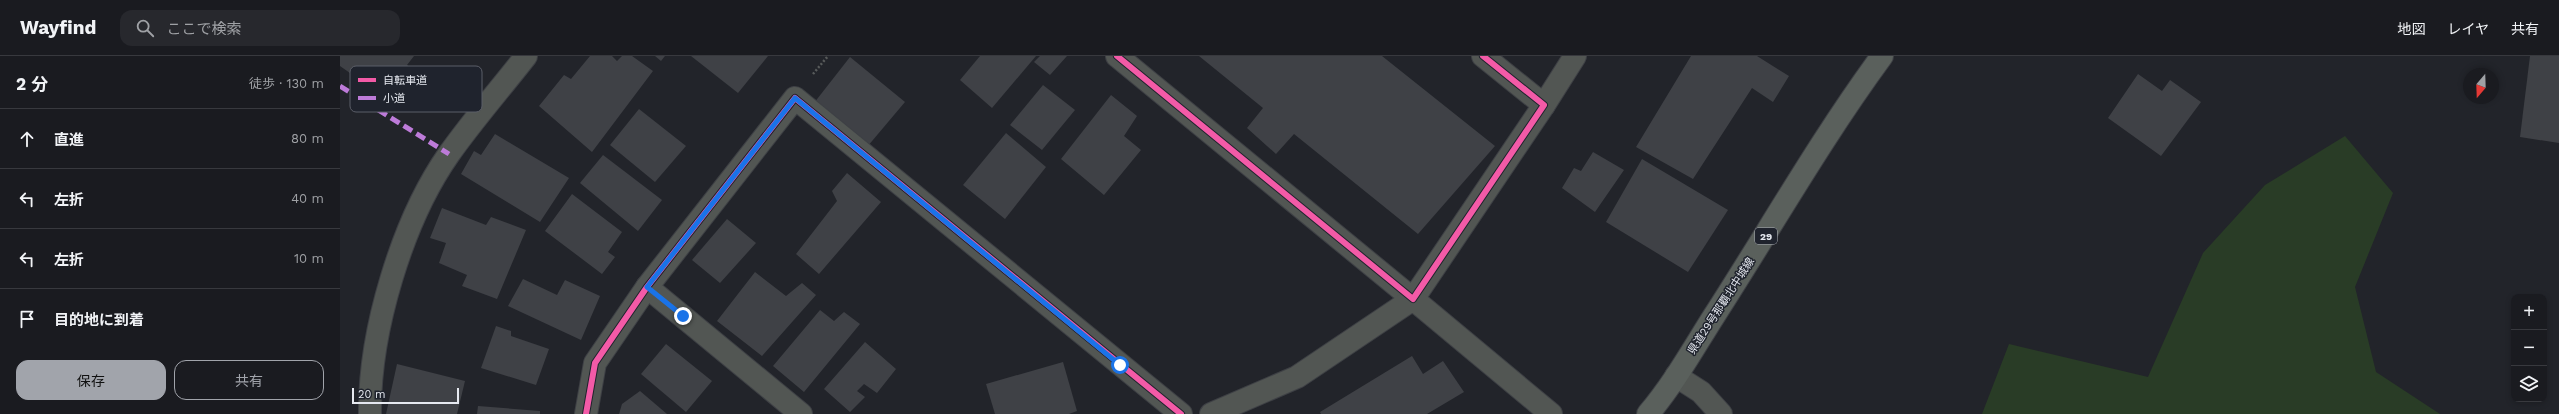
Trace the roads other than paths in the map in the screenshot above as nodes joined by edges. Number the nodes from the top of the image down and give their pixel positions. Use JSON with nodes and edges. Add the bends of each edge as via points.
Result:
{"nodes":[{"id":1,"x":526,"y":56,"type":"edge"},
{"id":2,"x":1117,"y":56,"type":"edge"},
{"id":3,"x":1482,"y":56,"type":"edge"},
{"id":4,"x":1576,"y":56,"type":"edge"},
{"id":5,"x":1882,"y":56,"type":"edge"},
{"id":6,"x":1544,"y":105,"type":"junction"},
{"id":7,"x":647,"y":287,"type":"junction"},
{"id":8,"x":1413,"y":299,"type":"junction"},
{"id":9,"x":1676,"y":376,"type":"junction"},
{"id":10,"x":370,"y":414,"type":"edge"},
{"id":11,"x":586,"y":414,"type":"edge"},
{"id":12,"x":801,"y":414,"type":"edge"},
{"id":13,"x":1181,"y":414,"type":"edge"},
{"id":14,"x":1210,"y":414,"type":"edge"},
{"id":15,"x":1551,"y":414,"type":"edge"},
{"id":16,"x":1648,"y":414,"type":"edge"},
{"id":17,"x":1721,"y":414,"type":"edge"}],
"edges":[{"from":1,"to":10,"type":"street","via":[[449,154],[408,229],[384,304],[370,385]]},
{"from":2,"to":8,"type":"street"},
{"from":3,"to":6,"type":"street"},
{"from":4,"to":6,"type":"street"},
{"from":5,"to":9,"type":"main road","name":"県道29号那覇北中城線","number":"29","via":[[1842,111]]},
{"from":6,"to":8,"type":"street"},
{"from":7,"to":11,"type":"street","via":[[595,363]]},
{"from":7,"to":12,"type":"street"},
{"from":7,"to":13,"type":"street","via":[[795,98]]},
{"from":8,"to":14,"type":"street","via":[[1298,377]]},
{"from":8,"to":15,"type":"street"},
{"from":9,"to":16,"type":"main road","name":"県道29号那覇北中城線","number":"29"},
{"from":9,"to":17,"type":"street","via":[[1701,392]]}]}
